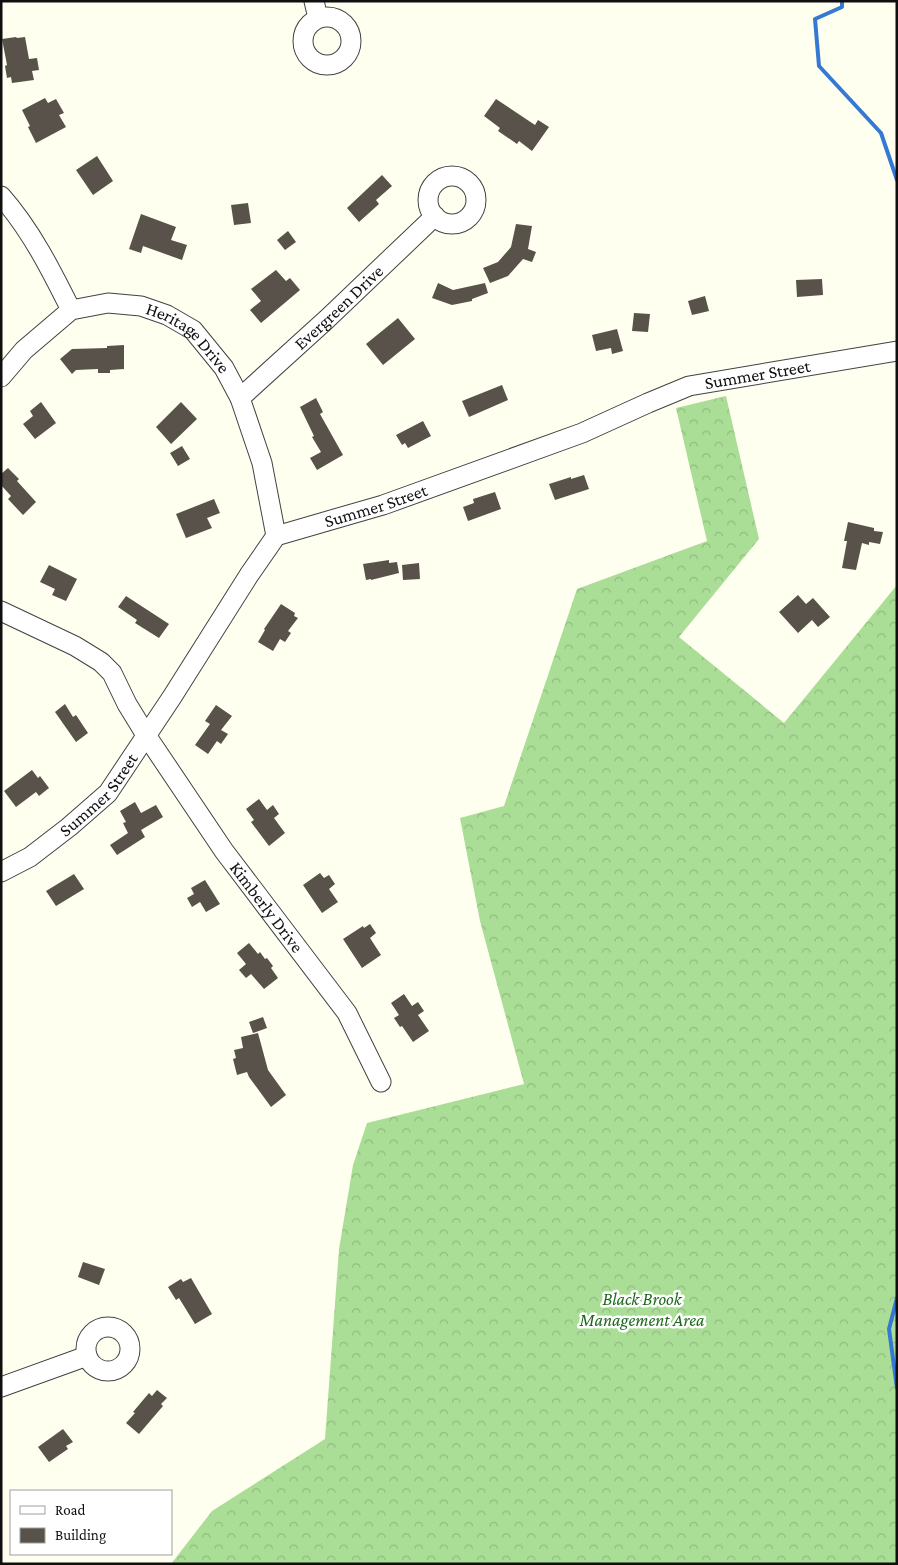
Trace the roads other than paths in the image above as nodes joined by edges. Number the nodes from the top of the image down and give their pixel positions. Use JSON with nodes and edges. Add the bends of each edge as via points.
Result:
{"nodes":[{"id":1,"x":1,"y":196,"type":"edge"},
{"id":2,"x":435,"y":216,"type":"dead end"},
{"id":3,"x":71,"y":310,"type":"junction"},
{"id":4,"x":897,"y":351,"type":"edge"},
{"id":5,"x":1,"y":377,"type":"edge"},
{"id":6,"x":240,"y":398,"type":"junction"},
{"id":7,"x":276,"y":536,"type":"junction"},
{"id":8,"x":1,"y":611,"type":"edge"},
{"id":9,"x":146,"y":735,"type":"junction"},
{"id":10,"x":1,"y":872,"type":"edge"},
{"id":11,"x":381,"y":1082,"type":"dead end"},
{"id":12,"x":87,"y":1356,"type":"dead end"},
{"id":13,"x":1,"y":1387,"type":"edge"}],
"edges":[{"from":1,"to":3,"type":"street","via":[[37,244]]},
{"from":2,"to":6,"type":"street","name":"Evergreen Drive"},
{"from":3,"to":5,"type":"street","via":[[24,350]]},
{"from":3,"to":6,"type":"street","name":"Heritage Drive","via":[[108,304],[141,306],[167,315],[193,330],[224,368]]},
{"from":4,"to":7,"type":"street","name":"Summer Street","via":[[689,386],[582,433],[383,505]]},
{"from":6,"to":7,"type":"street","name":"Heritage Drive","via":[[262,463]]},
{"from":7,"to":9,"type":"street","name":"Summer Street"},
{"from":8,"to":9,"type":"street","via":[[101,662],[112,673]]},
{"from":9,"to":10,"type":"street","name":"Summer Street","via":[[108,793],[30,857]]},
{"from":9,"to":11,"type":"street","name":"Kimberly Drive","via":[[224,851],[347,1012]]},
{"from":12,"to":13,"type":"street"}]}
